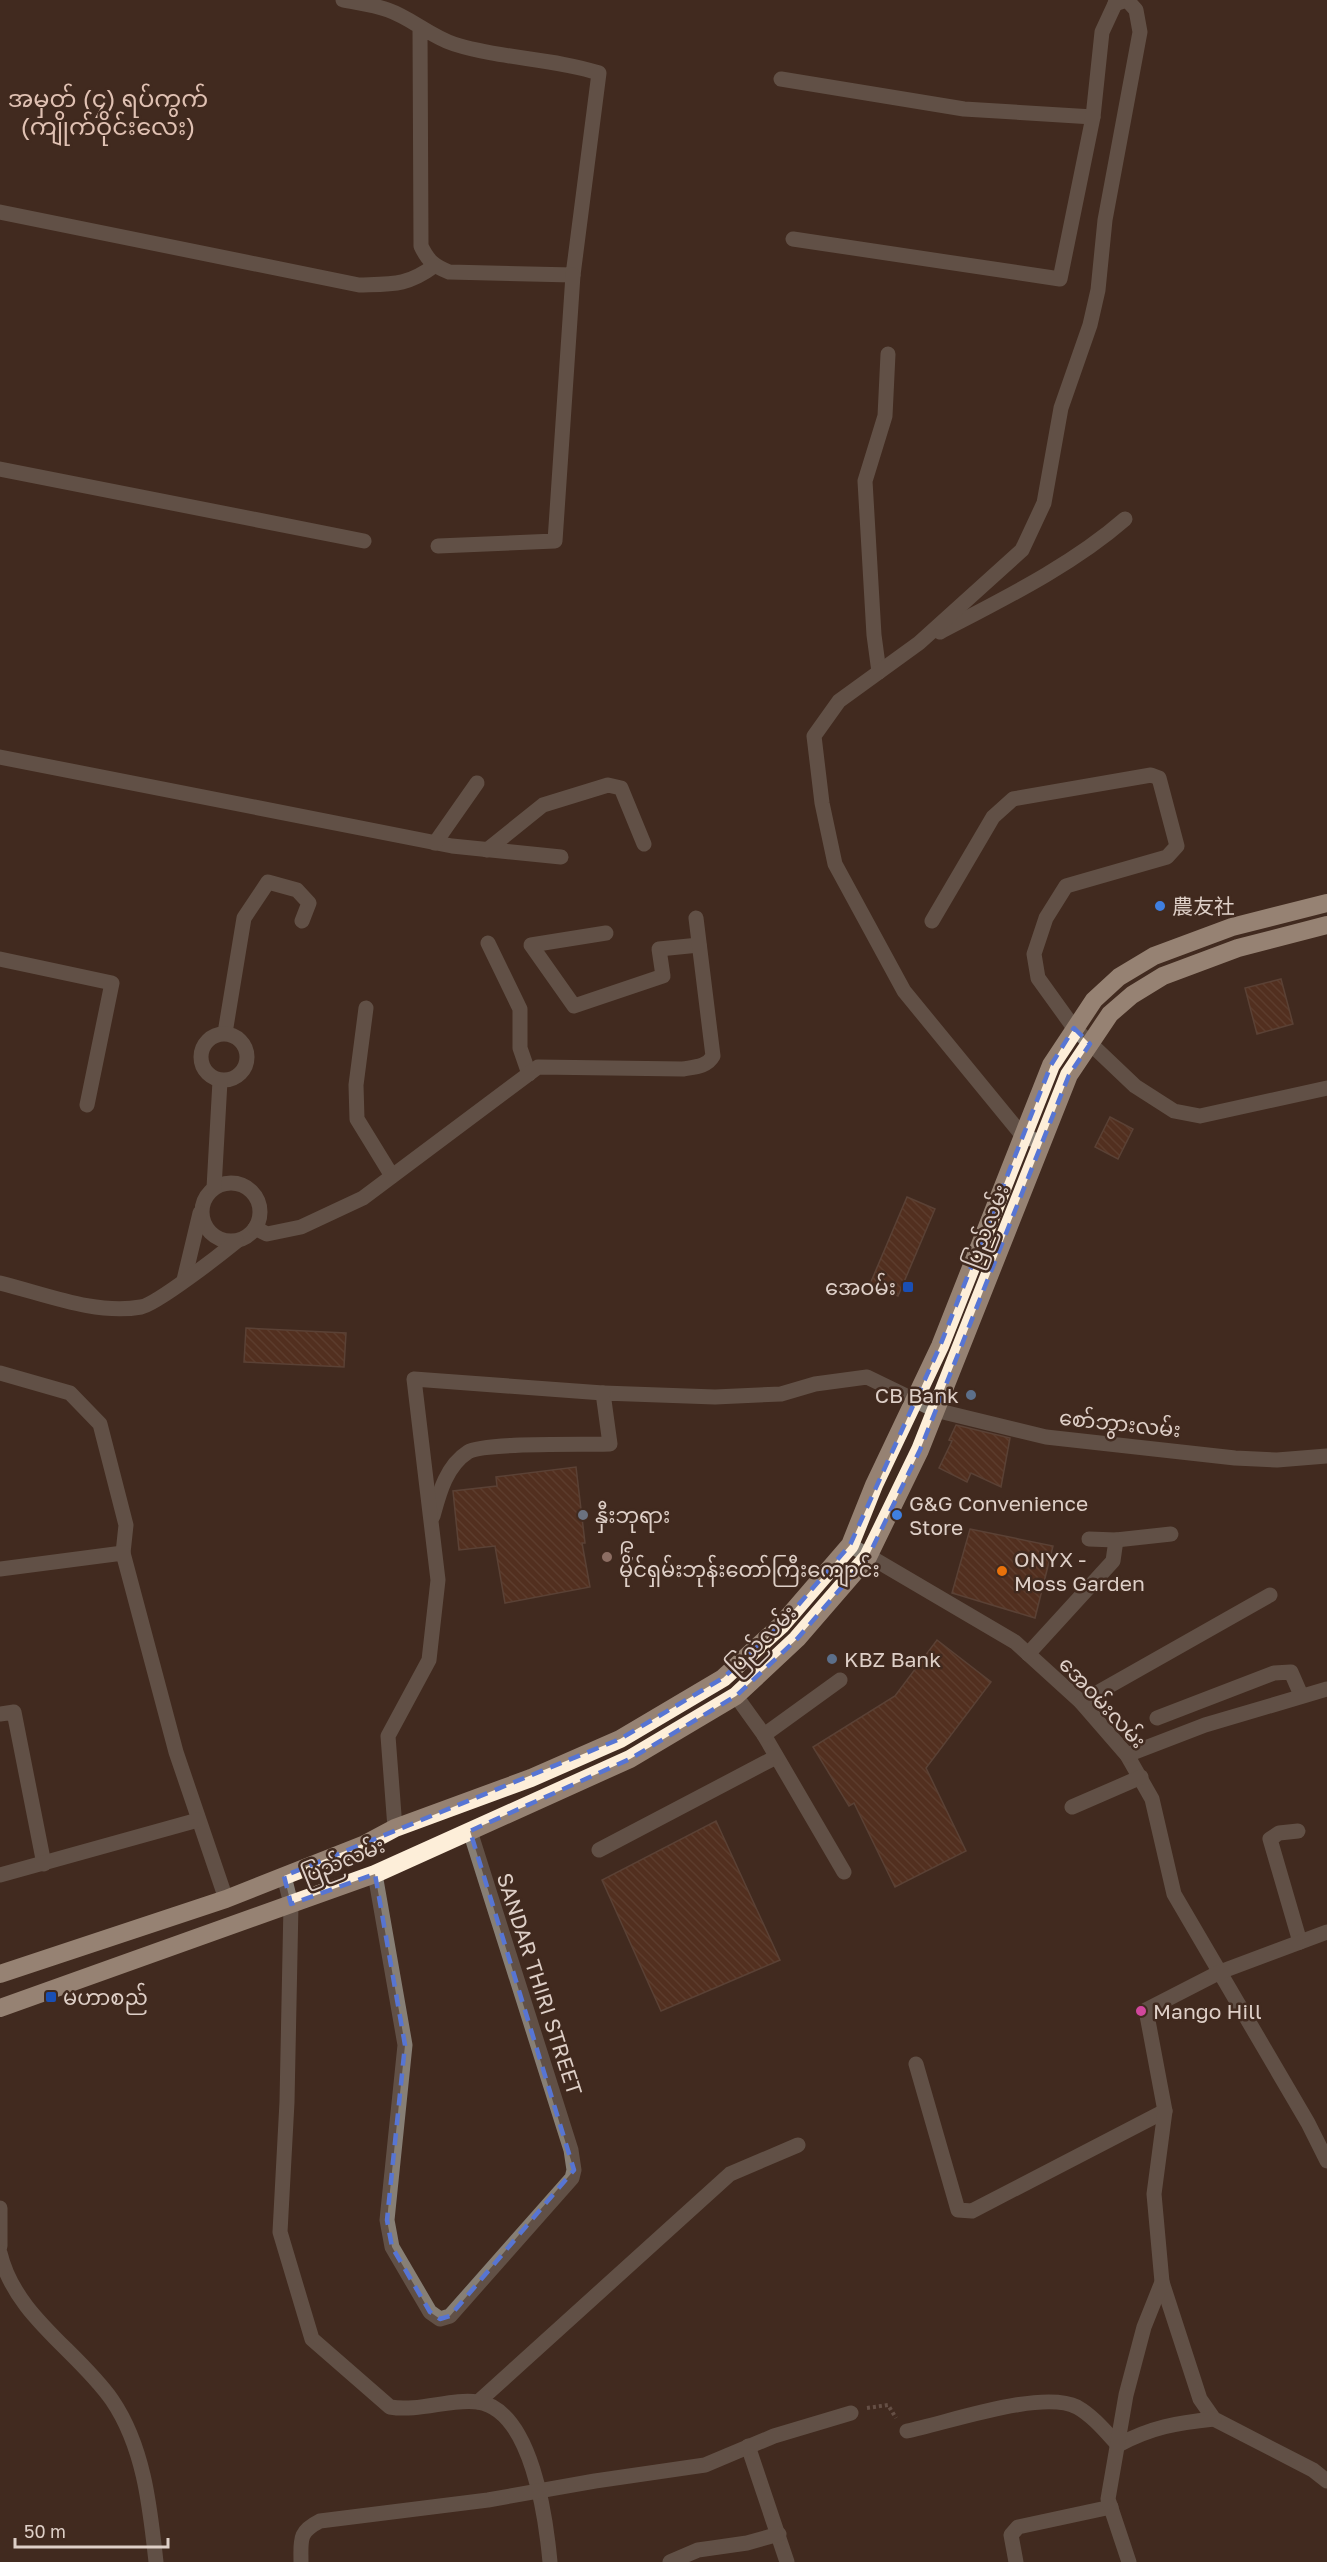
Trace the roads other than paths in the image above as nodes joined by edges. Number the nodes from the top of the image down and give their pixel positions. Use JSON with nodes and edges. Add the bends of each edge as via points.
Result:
{"nodes":[{"id":1,"x":343,"y":0,"type":"edge"},
{"id":2,"x":1115,"y":2,"type":"edge"},
{"id":3,"x":368,"y":3,"type":"edge"},
{"id":4,"x":420,"y":28,"type":"junction"},
{"id":5,"x":781,"y":79,"type":"dead end"},
{"id":6,"x":1093,"y":117,"type":"junction"},
{"id":7,"x":0,"y":212,"type":"edge"},
{"id":8,"x":793,"y":239,"type":"dead end"},
{"id":9,"x":434,"y":266,"type":"junction"},
{"id":10,"x":573,"y":275,"type":"junction"},
{"id":11,"x":888,"y":354,"type":"dead end"},
{"id":12,"x":0,"y":469,"type":"edge"},
{"id":13,"x":1125,"y":519,"type":"dead end"},
{"id":14,"x":364,"y":541,"type":"dead end"},
{"id":15,"x":438,"y":546,"type":"dead end"},
{"id":16,"x":919,"y":643,"type":"junction"},
{"id":17,"x":879,"y":672,"type":"junction"},
{"id":18,"x":0,"y":757,"type":"edge"},
{"id":19,"x":477,"y":783,"type":"dead end"},
{"id":20,"x":435,"y":843,"type":"junction"},
{"id":21,"x":644,"y":844,"type":"dead end"},
{"id":22,"x":487,"y":850,"type":"junction"},
{"id":23,"x":561,"y":857,"type":"dead end"},
{"id":24,"x":1327,"y":903,"type":"edge"},
{"id":25,"x":696,"y":918,"type":"dead end"},
{"id":26,"x":302,"y":921,"type":"dead end"},
{"id":27,"x":932,"y":921,"type":"dead end"},
{"id":28,"x":1327,"y":925,"type":"edge"},
{"id":29,"x":606,"y":933,"type":"dead end"},
{"id":30,"x":488,"y":943,"type":"dead end"},
{"id":31,"x":699,"y":945,"type":"junction"},
{"id":32,"x":0,"y":959,"type":"edge"},
{"id":33,"x":366,"y":1008,"type":"dead end"},
{"id":34,"x":1074,"y":1028,"type":"junction"},
{"id":35,"x":225,"y":1033,"type":"junction"},
{"id":36,"x":1090,"y":1044,"type":"junction"},
{"id":37,"x":529,"y":1074,"type":"junction"},
{"id":38,"x":220,"y":1081,"type":"junction"},
{"id":39,"x":1327,"y":1088,"type":"edge"},
{"id":40,"x":87,"y":1105,"type":"dead end"},
{"id":41,"x":1022,"y":1134,"type":"junction"},
{"id":42,"x":1042,"y":1143,"type":"junction"},
{"id":43,"x":392,"y":1176,"type":"junction"},
{"id":44,"x":214,"y":1188,"type":"junction"},
{"id":45,"x":201,"y":1208,"type":"junction"},
{"id":46,"x":255,"y":1228,"type":"junction"},
{"id":47,"x":237,"y":1241,"type":"junction"},
{"id":48,"x":184,"y":1280,"type":"junction"},
{"id":49,"x":0,"y":1283,"type":"edge"},
{"id":50,"x":0,"y":1373,"type":"edge"},
{"id":51,"x":603,"y":1393,"type":"junction"},
{"id":52,"x":914,"y":1402,"type":"junction"},
{"id":53,"x":935,"y":1410,"type":"junction"},
{"id":54,"x":1327,"y":1456,"type":"edge"},
{"id":55,"x":433,"y":1516,"type":"junction"},
{"id":56,"x":1171,"y":1534,"type":"dead end"},
{"id":57,"x":1089,"y":1539,"type":"dead end"},
{"id":58,"x":1116,"y":1540,"type":"junction"},
{"id":59,"x":850,"y":1545,"type":"junction"},
{"id":60,"x":123,"y":1553,"type":"junction"},
{"id":61,"x":868,"y":1557,"type":"junction"},
{"id":62,"x":0,"y":1569,"type":"edge"},
{"id":63,"x":1270,"y":1595,"type":"dead end"},
{"id":64,"x":1028,"y":1654,"type":"junction"},
{"id":65,"x":840,"y":1680,"type":"dead end"},
{"id":66,"x":1327,"y":1689,"type":"edge"},
{"id":67,"x":1301,"y":1695,"type":"junction"},
{"id":68,"x":736,"y":1696,"type":"junction"},
{"id":69,"x":1081,"y":1702,"type":"junction"},
{"id":70,"x":0,"y":1714,"type":"edge"},
{"id":71,"x":1157,"y":1718,"type":"dead end"},
{"id":72,"x":764,"y":1736,"type":"junction"},
{"id":73,"x":1127,"y":1755,"type":"junction"},
{"id":74,"x":776,"y":1757,"type":"junction"},
{"id":75,"x":1141,"y":1777,"type":"junction"},
{"id":76,"x":1072,"y":1807,"type":"dead end"},
{"id":77,"x":198,"y":1820,"type":"junction"},
{"id":78,"x":395,"y":1828,"type":"junction"},
{"id":79,"x":470,"y":1831,"type":"junction"},
{"id":80,"x":1298,"y":1831,"type":"dead end"},
{"id":81,"x":599,"y":1850,"type":"dead end"},
{"id":82,"x":44,"y":1864,"type":"junction"},
{"id":83,"x":844,"y":1872,"type":"dead end"},
{"id":84,"x":375,"y":1874,"type":"junction"},
{"id":85,"x":0,"y":1875,"type":"edge"},
{"id":86,"x":284,"y":1876,"type":"junction"},
{"id":87,"x":226,"y":1899,"type":"junction"},
{"id":88,"x":291,"y":1904,"type":"junction"},
{"id":89,"x":1327,"y":1932,"type":"edge"},
{"id":90,"x":1300,"y":1942,"type":"junction"},
{"id":91,"x":1220,"y":1972,"type":"junction"},
{"id":92,"x":0,"y":1974,"type":"edge"},
{"id":93,"x":0,"y":2008,"type":"edge"},
{"id":94,"x":916,"y":2064,"type":"dead end"},
{"id":95,"x":1165,"y":2111,"type":"junction"},
{"id":96,"x":798,"y":2145,"type":"dead end"},
{"id":97,"x":1327,"y":2161,"type":"edge"},
{"id":98,"x":0,"y":2208,"type":"edge"},
{"id":99,"x":0,"y":2246,"type":"edge"},
{"id":100,"x":0,"y":2253,"type":"edge"},
{"id":101,"x":2,"y":2277,"type":"edge"},
{"id":102,"x":1162,"y":2282,"type":"junction"},
{"id":103,"x":478,"y":2402,"type":"junction"},
{"id":104,"x":851,"y":2413,"type":"road end"},
{"id":105,"x":1214,"y":2419,"type":"junction"},
{"id":106,"x":907,"y":2431,"type":"road end"},
{"id":107,"x":1118,"y":2445,"type":"junction"},
{"id":108,"x":748,"y":2446,"type":"junction"},
{"id":109,"x":1327,"y":2481,"type":"edge"},
{"id":110,"x":540,"y":2490,"type":"junction"},
{"id":111,"x":1111,"y":2506,"type":"junction"},
{"id":112,"x":779,"y":2534,"type":"junction"},
{"id":113,"x":156,"y":2562,"type":"edge"},
{"id":114,"x":301,"y":2562,"type":"edge"},
{"id":115,"x":550,"y":2562,"type":"edge"},
{"id":116,"x":670,"y":2562,"type":"edge"},
{"id":117,"x":787,"y":2562,"type":"edge"},
{"id":118,"x":1016,"y":2562,"type":"edge"},
{"id":119,"x":1129,"y":2562,"type":"edge"}],
"edges":[{"from":1,"to":3,"type":"street"},
{"from":2,"to":6,"type":"street","via":[[1102,32]]},
{"from":2,"to":16,"type":"street","via":[[1127,0],[1136,10],[1140,32],[1105,220],[1098,290],[1061,408],[1044,502],[1022,550]]},
{"from":3,"to":4,"type":"street","via":[[390,10]]},
{"from":4,"to":9,"type":"street","via":[[421,246]]},
{"from":4,"to":10,"type":"street","via":[[455,44],[600,73]]},
{"from":5,"to":6,"type":"street","via":[[964,110]]},
{"from":6,"to":8,"type":"street","via":[[1060,279]]},
{"from":7,"to":9,"type":"street","via":[[359,285],[404,284]]},
{"from":9,"to":10,"type":"street","via":[[471,274]]},
{"from":10,"to":15,"type":"street","via":[[555,541]]},
{"from":11,"to":17,"type":"street","via":[[885,416],[865,481]]},
{"from":12,"to":14,"type":"street"},
{"from":13,"to":16,"type":"street","via":[[1017,591]]},
{"from":16,"to":17,"type":"street"},
{"from":17,"to":41,"type":"street","via":[[839,701],[814,736],[835,864],[904,991]]},
{"from":18,"to":20,"type":"street"},
{"from":19,"to":20,"type":"street"},
{"from":20,"to":22,"type":"street"},
{"from":21,"to":22,"type":"street","via":[[621,788],[608,785],[543,805]]},
{"from":22,"to":23,"type":"street"},
{"from":24,"to":34,"type":"highway","name":"ပြည်လမ်း","via":[[1232,927],[1154,956],[1119,977],[1094,1000]]},
{"from":25,"to":31,"type":"street"},
{"from":26,"to":35,"type":"street","via":[[309,903],[297,890],[268,882],[244,918]]},
{"from":27,"to":34,"type":"street","via":[[993,817],[1013,799],[1151,775],[1159,777],[1177,846],[1172,854],[1066,886],[1046,918],[1034,954],[1038,978]]},
{"from":28,"to":36,"type":"highway","name":"ပြည်လမ်း","via":[[1238,948],[1163,975],[1110,1014]]},
{"from":29,"to":31,"type":"street","via":[[531,945],[574,1006],[663,976],[659,949]]},
{"from":30,"to":37,"type":"street","via":[[520,1009],[520,1048]]},
{"from":31,"to":37,"type":"street","via":[[711,1061],[683,1069],[538,1067]]},
{"from":32,"to":40,"type":"street","via":[[112,983]]},
{"from":33,"to":43,"type":"street","via":[[356,1085],[357,1119]]},
{"from":34,"to":36,"type":"street"},
{"from":34,"to":41,"type":"highway","name":"ပြည်လမ်း","via":[[1050,1065]]},
{"from":35,"to":38,"type":"street","via":[[209,1039],[200,1054],[205,1071]]},
{"from":35,"to":38,"type":"street","via":[[243,1041],[248,1060],[239,1077]]},
{"from":36,"to":39,"type":"street","via":[[1135,1086],[1174,1111],[1200,1116]]},
{"from":36,"to":42,"type":"highway","name":"ပြည်လမ်း","via":[[1070,1075]]},
{"from":37,"to":43,"type":"street"},
{"from":38,"to":44,"type":"street"},
{"from":41,"to":42,"type":"street"},
{"from":41,"to":52,"type":"highway","name":"ပြည်လမ်း","via":[[940,1346]]},
{"from":42,"to":53,"type":"highway","name":"ပြည်လမ်း"},
{"from":43,"to":46,"type":"street","via":[[363,1198],[301,1227],[267,1234]]},
{"from":44,"to":45,"type":"street"},
{"from":44,"to":46,"type":"street","via":[[236,1183],[246,1188],[259,1206],[260,1218]]},
{"from":45,"to":47,"type":"street","via":[[206,1230],[226,1242]]},
{"from":45,"to":48,"type":"street"},
{"from":46,"to":47,"type":"street","via":[[248,1237]]},
{"from":47,"to":48,"type":"street"},
{"from":48,"to":49,"type":"street","via":[[144,1306],[103,1309]]},
{"from":50,"to":60,"type":"street","via":[[70,1393],[100,1424],[126,1525]]},
{"from":51,"to":52,"type":"street","name":"စော်ဘွားလမ်း","via":[[715,1397],[781,1394],[815,1384],[867,1377]]},
{"from":51,"to":55,"type":"street","via":[[610,1444],[500,1446],[468,1452],[440,1489]]},
{"from":51,"to":55,"type":"street","name":"စော်ဘွားလမ်း","via":[[414,1379]]},
{"from":52,"to":53,"type":"street","name":"စော်ဘွားလမ်း"},
{"from":52,"to":59,"type":"highway","name":"ပြည်လမ်း"},
{"from":53,"to":54,"type":"street","name":"စော်ဘွားလမ်း","via":[[1046,1437],[1234,1458]]},
{"from":53,"to":61,"type":"highway","name":"ပြည်လမ်း","via":[[921,1450]]},
{"from":55,"to":78,"type":"street","via":[[438,1580],[429,1660],[388,1736]]},
{"from":56,"to":58,"type":"street"},
{"from":57,"to":58,"type":"street"},
{"from":58,"to":64,"type":"street","via":[[1113,1561]]},
{"from":59,"to":61,"type":"street","name":"အေဝမ်းလမ်း"},
{"from":59,"to":78,"type":"highway","name":"ပြည်လမ်း","via":[[782,1625],[723,1678],[620,1739],[531,1778]]},
{"from":60,"to":62,"type":"street"},
{"from":60,"to":77,"type":"street"},
{"from":61,"to":64,"type":"street","name":"အေဝမ်းလမ်း","via":[[1015,1642]]},
{"from":61,"to":68,"type":"highway","name":"ပြည်လမ်း","via":[[797,1640]]},
{"from":63,"to":69,"type":"street"},
{"from":64,"to":69,"type":"street","name":"အေဝမ်းလမ်း"},
{"from":65,"to":72,"type":"street"},
{"from":66,"to":67,"type":"street"},
{"from":67,"to":71,"type":"street","via":[[1291,1672],[1274,1673]]},
{"from":67,"to":73,"type":"street"},
{"from":68,"to":72,"type":"street"},
{"from":68,"to":79,"type":"highway","name":"ပြည်လမ်း","via":[[630,1759]]},
{"from":69,"to":73,"type":"street","name":"အေဝမ်းလမ်း"},
{"from":70,"to":82,"type":"street","via":[[14,1712]]},
{"from":72,"to":74,"type":"street"},
{"from":73,"to":75,"type":"street","name":"အေဝမ်းလမ်း"},
{"from":74,"to":81,"type":"street"},
{"from":74,"to":83,"type":"street"},
{"from":75,"to":76,"type":"street"},
{"from":75,"to":91,"type":"street","name":"အေဝမ်းလမ်း","via":[[1152,1799],[1174,1894]]},
{"from":77,"to":82,"type":"street"},
{"from":77,"to":87,"type":"street"},
{"from":78,"to":86,"type":"highway","name":"ပြည်လမ်း"},
{"from":79,"to":84,"type":"highway","name":"ပြည်လမ်း"},
{"from":79,"to":84,"type":"street","name":"SANDAR THIRI STREET","via":[[574,2170],[450,2316],[440,2319],[430,2312],[392,2247],[387,2220],[405,2045]]},
{"from":80,"to":90,"type":"street","via":[[1279,1833],[1270,1839]]},
{"from":82,"to":85,"type":"street"},
{"from":84,"to":88,"type":"highway","name":"ပြည်လမ်း"},
{"from":86,"to":87,"type":"highway","name":"ပြည်လမ်း"},
{"from":86,"to":88,"type":"street"},
{"from":87,"to":92,"type":"highway","name":"ပြည်လမ်း"},
{"from":88,"to":93,"type":"highway","name":"ပြည်လမ်း"},
{"from":88,"to":103,"type":"street","via":[[280,2232],[312,2339],[390,2408]]},
{"from":89,"to":90,"type":"street"},
{"from":90,"to":91,"type":"street"},
{"from":91,"to":95,"type":"street","via":[[1146,2010]]},
{"from":91,"to":97,"type":"street","name":"အေဝမ်းလမ်း"},
{"from":94,"to":95,"type":"street","via":[[958,2210],[972,2211]]},
{"from":95,"to":102,"type":"street","via":[[1154,2194]]},
{"from":96,"to":103,"type":"street","via":[[730,2174]]},
{"from":98,"to":99,"type":"street"},
{"from":100,"to":101,"type":"street"},
{"from":101,"to":113,"type":"street","via":[[112,2400],[134,2441],[147,2492]]},
{"from":102,"to":105,"type":"street","via":[[1200,2399]]},
{"from":102,"to":107,"type":"street","via":[[1144,2327]]},
{"from":103,"to":110,"type":"street","via":[[500,2411],[518,2436]]},
{"from":104,"to":108,"type":"street"},
{"from":105,"to":107,"type":"street","via":[[1171,2423]]},
{"from":105,"to":109,"type":"street"},
{"from":106,"to":107,"type":"street","via":[[1011,2407],[1060,2401],[1078,2408]]},
{"from":107,"to":111,"type":"street","via":[[1108,2499]]},
{"from":108,"to":110,"type":"street","via":[[705,2465]]},
{"from":108,"to":112,"type":"street"},
{"from":110,"to":114,"type":"street","via":[[320,2522],[301,2537]]},
{"from":110,"to":115,"type":"street"},
{"from":111,"to":118,"type":"street","via":[[1018,2527],[1011,2535]]},
{"from":111,"to":119,"type":"street"},
{"from":112,"to":116,"type":"street","via":[[698,2550]]},
{"from":112,"to":117,"type":"street"}]}
